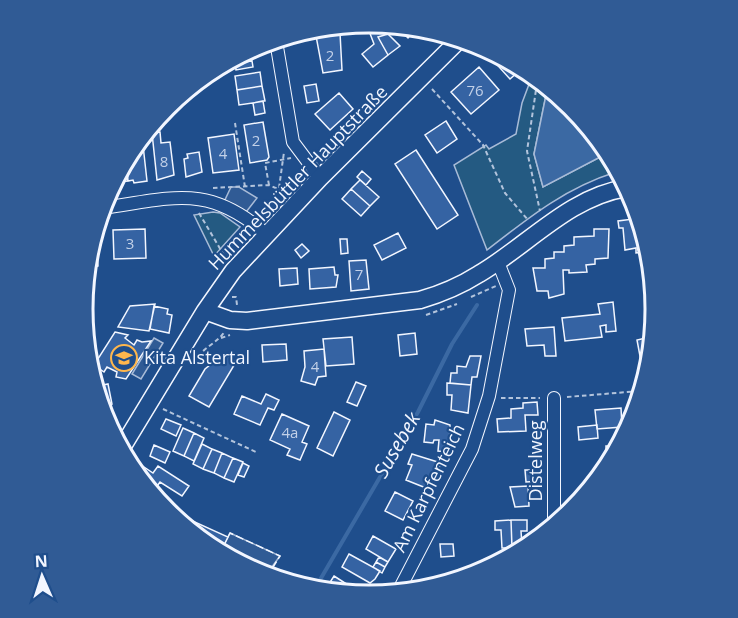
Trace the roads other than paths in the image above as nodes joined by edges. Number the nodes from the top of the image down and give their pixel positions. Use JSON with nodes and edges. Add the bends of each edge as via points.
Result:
{"nodes":[{"id":1,"x":453,"y":46,"type":"edge"},
{"id":2,"x":277,"y":49,"type":"edge"},
{"id":3,"x":320,"y":178,"type":"junction"},
{"id":4,"x":619,"y":191,"type":"edge"},
{"id":5,"x":113,"y":207,"type":"edge"},
{"id":6,"x":267,"y":235,"type":"junction"},
{"id":7,"x":498,"y":262,"type":"junction"},
{"id":8,"x":205,"y":311,"type":"junction"},
{"id":9,"x":554,"y":398,"type":"road end"},
{"id":10,"x":126,"y":441,"type":"edge"},
{"id":11,"x":554,"y":514,"type":"edge"},
{"id":12,"x":403,"y":583,"type":"edge"}],
"edges":[{"from":1,"to":3,"type":"main road","name":"Hummelsbüttler Hauptstraße"},
{"from":2,"to":3,"type":"street","via":[[289,129],[301,156]]},
{"from":3,"to":6,"type":"main road","name":"Hummelsbüttler Hauptstraße"},
{"from":4,"to":7,"type":"main road","via":[[583,204]]},
{"from":5,"to":6,"type":"street","via":[[195,197],[223,204]]},
{"from":6,"to":8,"type":"main road","name":"Hummelsbüttler Hauptstraße","via":[[233,271]]},
{"from":7,"to":8,"type":"main road","via":[[439,294],[399,304],[247,321]]},
{"from":7,"to":12,"type":"street","name":"Am Karpfenteich","via":[[509,290],[489,396],[472,449]]},
{"from":8,"to":10,"type":"main road","name":"Hummelsbüttler Hauptstraße"},
{"from":9,"to":11,"type":"street","name":"Distelweg"}]}
